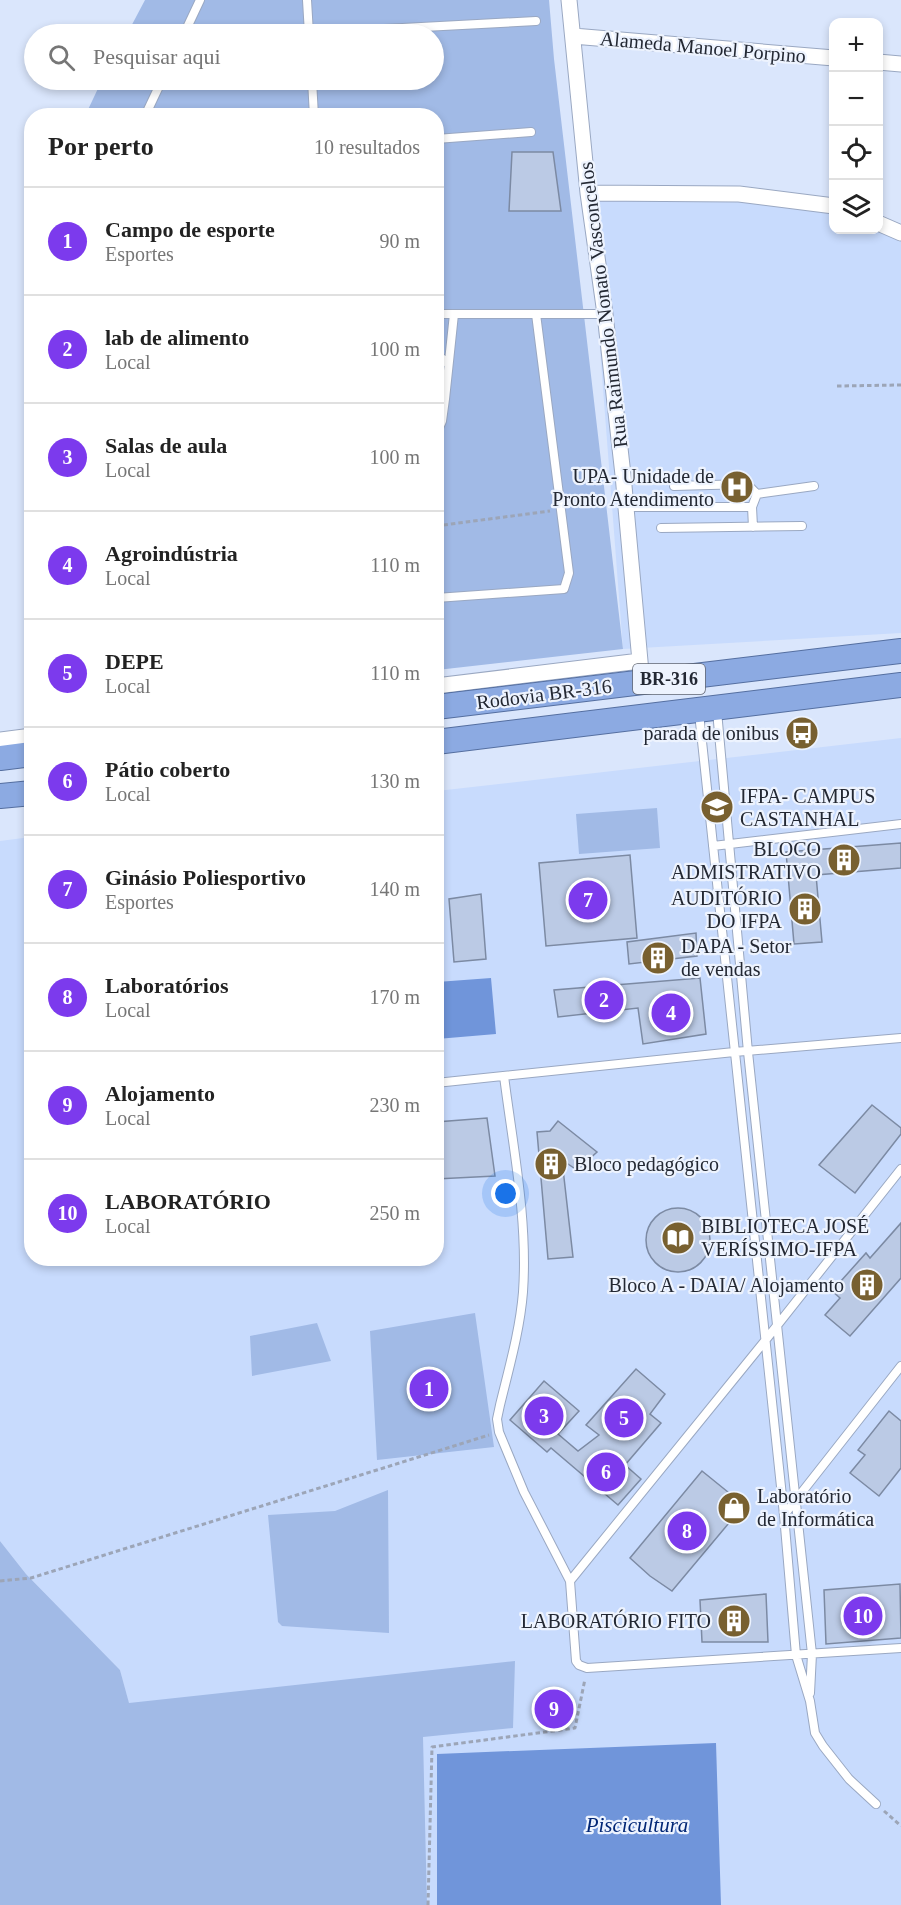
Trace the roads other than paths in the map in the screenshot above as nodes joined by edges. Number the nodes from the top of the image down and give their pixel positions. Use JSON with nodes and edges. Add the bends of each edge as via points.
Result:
{"nodes":[{"id":1,"x":200,"y":0,"type":"edge"},
{"id":2,"x":307,"y":0,"type":"edge"},
{"id":3,"x":569,"y":0,"type":"edge"},
{"id":4,"x":536,"y":21,"type":"dead end"},
{"id":5,"x":189,"y":24,"type":"edge"},
{"id":6,"x":308,"y":24,"type":"edge"},
{"id":7,"x":444,"y":26,"type":"edge"},
{"id":8,"x":573,"y":36,"type":"junction"},
{"id":9,"x":829,"y":58,"type":"edge"},
{"id":10,"x":883,"y":62,"type":"edge"},
{"id":11,"x":901,"y":64,"type":"edge"},
{"id":12,"x":157,"y":90,"type":"edge"},
{"id":13,"x":313,"y":90,"type":"edge"},
{"id":14,"x":149,"y":108,"type":"edge"},
{"id":15,"x":314,"y":108,"type":"edge"},
{"id":16,"x":531,"y":132,"type":"dead end"},
{"id":17,"x":444,"y":138,"type":"edge"},
{"id":18,"x":588,"y":193,"type":"junction"},
{"id":19,"x":829,"y":205,"type":"edge"},
{"id":20,"x":883,"y":225,"type":"edge"},
{"id":21,"x":901,"y":233,"type":"edge"},
{"id":22,"x":444,"y":314,"type":"edge"},
{"id":23,"x":454,"y":314,"type":"junction"},
{"id":24,"x":536,"y":314,"type":"junction"},
{"id":25,"x":605,"y":314,"type":"junction"},
{"id":26,"x":444,"y":360,"type":"edge"},
{"id":27,"x":447,"y":363,"type":"junction"},
{"id":28,"x":444,"y":406,"type":"edge"},
{"id":29,"x":674,"y":486,"type":"dead end"},
{"id":30,"x":814,"y":486,"type":"dead end"},
{"id":31,"x":757,"y":494,"type":"junction"},
{"id":32,"x":626,"y":507,"type":"junction"},
{"id":33,"x":752,"y":507,"type":"junction"},
{"id":34,"x":802,"y":526,"type":"dead end"},
{"id":35,"x":753,"y":527,"type":"junction"},
{"id":36,"x":661,"y":528,"type":"dead end"},
{"id":37,"x":444,"y":598,"type":"edge"},
{"id":38,"x":901,"y":651,"type":"edge"},
{"id":39,"x":641,"y":672,"type":"junction"},
{"id":40,"x":444,"y":685,"type":"edge"},
{"id":41,"x":901,"y":685,"type":"edge"},
{"id":42,"x":873,"y":688,"type":"junction"},
{"id":43,"x":901,"y":692,"type":"edge"},
{"id":44,"x":444,"y":706,"type":"edge"},
{"id":45,"x":708,"y":708,"type":"junction"},
{"id":46,"x":24,"y":737,"type":"edge"},
{"id":47,"x":0,"y":740,"type":"edge"},
{"id":48,"x":444,"y":741,"type":"edge"},
{"id":49,"x":24,"y":755,"type":"edge"},
{"id":50,"x":0,"y":758,"type":"edge"},
{"id":51,"x":24,"y":794,"type":"edge"},
{"id":52,"x":0,"y":796,"type":"edge"},
{"id":53,"x":901,"y":824,"type":"edge"},
{"id":54,"x":728,"y":843,"type":"junction"},
{"id":55,"x":713,"y":846,"type":"junction"},
{"id":56,"x":901,"y":1038,"type":"edge"},
{"id":57,"x":735,"y":1052,"type":"junction"},
{"id":58,"x":748,"y":1052,"type":"junction"},
{"id":59,"x":504,"y":1076,"type":"junction"},
{"id":60,"x":444,"y":1082,"type":"edge"},
{"id":61,"x":901,"y":1169,"type":"edge"},
{"id":62,"x":778,"y":1324,"type":"junction"},
{"id":63,"x":764,"y":1342,"type":"junction"},
{"id":64,"x":901,"y":1366,"type":"edge"},
{"id":65,"x":797,"y":1498,"type":"junction"},
{"id":66,"x":784,"y":1515,"type":"junction"},
{"id":67,"x":570,"y":1581,"type":"junction"},
{"id":68,"x":901,"y":1648,"type":"edge"},
{"id":69,"x":812,"y":1654,"type":"junction"},
{"id":70,"x":796,"y":1656,"type":"junction"},
{"id":71,"x":810,"y":1701,"type":"junction"},
{"id":72,"x":876,"y":1804,"type":"road end"}],
"edges":[{"from":1,"to":5,"type":"lane"},
{"from":2,"to":6,"type":"lane"},
{"from":3,"to":8,"type":"street","name":"Rua Raimundo Nonato Vasconcelos"},
{"from":4,"to":7,"type":"lane"},
{"from":8,"to":9,"type":"street","name":"Alameda Manoel Porpino"},
{"from":8,"to":18,"type":"street","name":"Rua Raimundo Nonato Vasconcelos"},
{"from":10,"to":11,"type":"street"},
{"from":12,"to":14,"type":"lane"},
{"from":13,"to":15,"type":"lane"},
{"from":16,"to":17,"type":"lane"},
{"from":18,"to":19,"type":"street","via":[[739,194]]},
{"from":18,"to":25,"type":"street","name":"Rua Raimundo Nonato Vasconcelos"},
{"from":20,"to":21,"type":"street"},
{"from":22,"to":23,"type":"lane"},
{"from":23,"to":24,"type":"lane"},
{"from":23,"to":27,"type":"lane"},
{"from":24,"to":25,"type":"lane"},
{"from":24,"to":37,"type":"lane","via":[[569,573],[564,590]]},
{"from":25,"to":32,"type":"street","name":"Rua Raimundo Nonato Vasconcelos"},
{"from":26,"to":27,"type":"lane"},
{"from":27,"to":28,"type":"lane"},
{"from":29,"to":31,"type":"lane","via":[[747,484]]},
{"from":30,"to":31,"type":"lane"},
{"from":31,"to":33,"type":"lane"},
{"from":32,"to":33,"type":"lane"},
{"from":32,"to":39,"type":"street","name":"Rua Raimundo Nonato Vasconcelos"},
{"from":33,"to":35,"type":"lane"},
{"from":34,"to":35,"type":"lane"},
{"from":35,"to":36,"type":"lane"},
{"from":38,"to":39,"type":"highway","name":"Rodovia BR-316","number":"BR-316"},
{"from":39,"to":40,"type":"street"},
{"from":39,"to":44,"type":"highway","name":"Rodovia BR-316","number":"BR-316"},
{"from":41,"to":42,"type":"highway","number":"BR-316"},
{"from":42,"to":43,"type":"highway"},
{"from":42,"to":45,"type":"highway","name":"Rodovia BR-316","number":"BR-316"},
{"from":45,"to":48,"type":"highway","name":"Rodovia BR-316","number":"BR-316"},
{"from":45,"to":54,"type":"lane"},
{"from":45,"to":55,"type":"lane"},
{"from":46,"to":47,"type":"street"},
{"from":49,"to":50,"type":"highway"},
{"from":51,"to":52,"type":"highway"},
{"from":53,"to":54,"type":"lane"},
{"from":54,"to":55,"type":"lane"},
{"from":54,"to":58,"type":"lane"},
{"from":55,"to":57,"type":"lane"},
{"from":56,"to":58,"type":"lane"},
{"from":57,"to":58,"type":"lane"},
{"from":57,"to":59,"type":"lane"},
{"from":57,"to":63,"type":"lane"},
{"from":58,"to":62,"type":"lane"},
{"from":59,"to":60,"type":"lane"},
{"from":59,"to":67,"type":"lane","via":[[524,1260],[520,1318],[497,1419],[524,1492]]},
{"from":61,"to":62,"type":"lane"},
{"from":62,"to":63,"type":"lane"},
{"from":62,"to":65,"type":"lane"},
{"from":63,"to":66,"type":"lane"},
{"from":63,"to":67,"type":"lane"},
{"from":64,"to":65,"type":"lane"},
{"from":65,"to":66,"type":"lane"},
{"from":65,"to":69,"type":"lane"},
{"from":66,"to":70,"type":"lane"},
{"from":67,"to":70,"type":"lane","via":[[576,1661],[587,1668]]},
{"from":68,"to":69,"type":"lane"},
{"from":69,"to":70,"type":"lane"},
{"from":69,"to":71,"type":"lane"},
{"from":70,"to":71,"type":"lane"},
{"from":71,"to":72,"type":"lane","via":[[816,1733],[823,1746],[849,1779]]}]}
